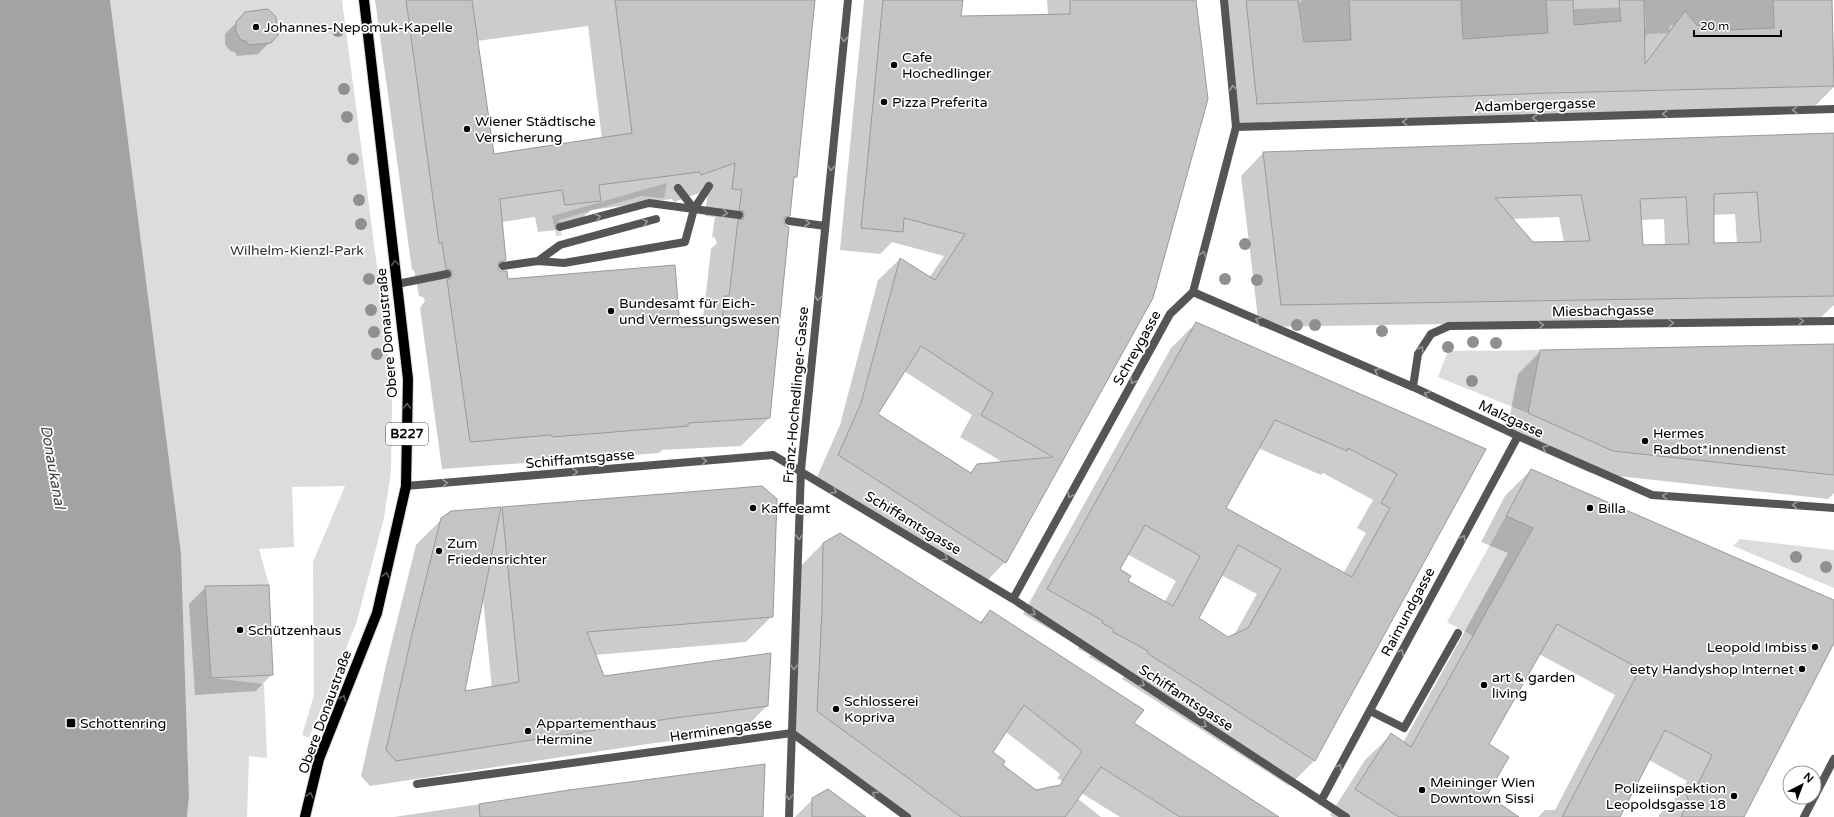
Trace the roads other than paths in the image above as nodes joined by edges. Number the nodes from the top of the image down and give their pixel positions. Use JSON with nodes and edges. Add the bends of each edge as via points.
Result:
{"nodes":[{"id":1,"x":364,"y":0,"type":"edge"},
{"id":2,"x":848,"y":0,"type":"edge"},
{"id":3,"x":1224,"y":0,"type":"edge"},
{"id":4,"x":1834,"y":109,"type":"edge"},
{"id":5,"x":1236,"y":127,"type":"junction"},
{"id":6,"x":709,"y":186,"type":"dead end"},
{"id":7,"x":678,"y":188,"type":"dead end"},
{"id":8,"x":694,"y":209,"type":"junction"},
{"id":9,"x":739,"y":215,"type":"dead end"},
{"id":10,"x":656,"y":219,"type":"dead end"},
{"id":11,"x":790,"y":221,"type":"dead end"},
{"id":12,"x":825,"y":226,"type":"junction"},
{"id":13,"x":560,"y":227,"type":"dead end"},
{"id":14,"x":538,"y":261,"type":"junction"},
{"id":15,"x":503,"y":266,"type":"dead end"},
{"id":16,"x":447,"y":274,"type":"dead end"},
{"id":17,"x":397,"y":284,"type":"junction"},
{"id":18,"x":1193,"y":292,"type":"junction"},
{"id":19,"x":1834,"y":321,"type":"edge"},
{"id":20,"x":1412,"y":387,"type":"junction"},
{"id":21,"x":1518,"y":436,"type":"junction"},
{"id":22,"x":801,"y":470,"type":"junction"},
{"id":23,"x":406,"y":486,"type":"junction"},
{"id":24,"x":1834,"y":508,"type":"edge"},
{"id":25,"x":1013,"y":599,"type":"junction"},
{"id":26,"x":1458,"y":633,"type":"dead end"},
{"id":27,"x":1370,"y":711,"type":"junction"},
{"id":28,"x":792,"y":733,"type":"junction"},
{"id":29,"x":1834,"y":759,"type":"edge"},
{"id":30,"x":417,"y":784,"type":"dead end"},
{"id":31,"x":1321,"y":801,"type":"junction"},
{"id":32,"x":305,"y":817,"type":"edge"},
{"id":33,"x":788,"y":817,"type":"edge"},
{"id":34,"x":907,"y":817,"type":"edge"},
{"id":35,"x":1346,"y":817,"type":"edge"},
{"id":36,"x":1804,"y":817,"type":"edge"}],
"edges":[{"from":17,"to":1,"type":"main road","name":"Obere Donaustraße","number":"B227","one_way":true},
{"from":2,"to":12,"type":"street","name":"Franz-Hochedlinger-Gasse","one_way":true},
{"from":5,"to":3,"type":"street","one_way":true},
{"from":4,"to":5,"type":"street","name":"Adambergergasse","one_way":true},
{"from":18,"to":5,"type":"street","one_way":true},
{"from":6,"to":8,"type":"street"},
{"from":7,"to":8,"type":"street"},
{"from":8,"to":9,"type":"street","one_way":true},
{"from":13,"to":8,"type":"street","one_way":true,"via":[[648,203]]},
{"from":8,"to":14,"type":"street","via":[[685,242],[564,263]]},
{"from":14,"to":10,"type":"street","one_way":true,"via":[[560,245]]},
{"from":11,"to":12,"type":"street","one_way":true},
{"from":12,"to":22,"type":"street","name":"Franz-Hochedlinger-Gasse","one_way":true},
{"from":14,"to":15,"type":"street"},
{"from":16,"to":17,"type":"street"},
{"from":23,"to":17,"type":"main road","name":"Obere Donaustraße","number":"B227","one_way":true,"via":[[408,379]]},
{"from":20,"to":18,"type":"street","name":"Malzgasse","one_way":true},
{"from":18,"to":25,"type":"street","name":"Schreygasse","one_way":true,"via":[[1170,314]]},
{"from":20,"to":19,"type":"street","name":"Miesbachgasse","one_way":true,"via":[[1418,354],[1431,334],[1449,326]]},
{"from":21,"to":20,"type":"street","name":"Malzgasse","one_way":true},
{"from":24,"to":21,"type":"street","name":"Malzgasse","one_way":true,"via":[[1652,495]]},
{"from":27,"to":21,"type":"street","name":"Raimundgasse","one_way":true},
{"from":23,"to":22,"type":"street","name":"Schiffamtsgasse","one_way":true,"via":[[774,455]]},
{"from":22,"to":25,"type":"street","name":"Schiffamtsgasse","one_way":true},
{"from":22,"to":28,"type":"street","name":"Franz-Hochedlinger-Gasse","one_way":true},
{"from":32,"to":23,"type":"main road","name":"Obere Donaustraße","number":"B227","one_way":true,"via":[[319,759],[377,613]]},
{"from":25,"to":31,"type":"street","name":"Schiffamtsgasse","one_way":true},
{"from":26,"to":27,"type":"street","via":[[1404,728]]},
{"from":31,"to":27,"type":"street","name":"Raimundgasse","one_way":true},
{"from":28,"to":30,"type":"street","name":"Herminengasse"},
{"from":28,"to":33,"type":"street","name":"Franz-Hochedlinger-Gasse","one_way":true},
{"from":34,"to":28,"type":"street","name":"Herminengasse","one_way":true},
{"from":29,"to":36,"type":"street"},
{"from":31,"to":35,"type":"street","name":"Schiffamtsgasse"}]}
